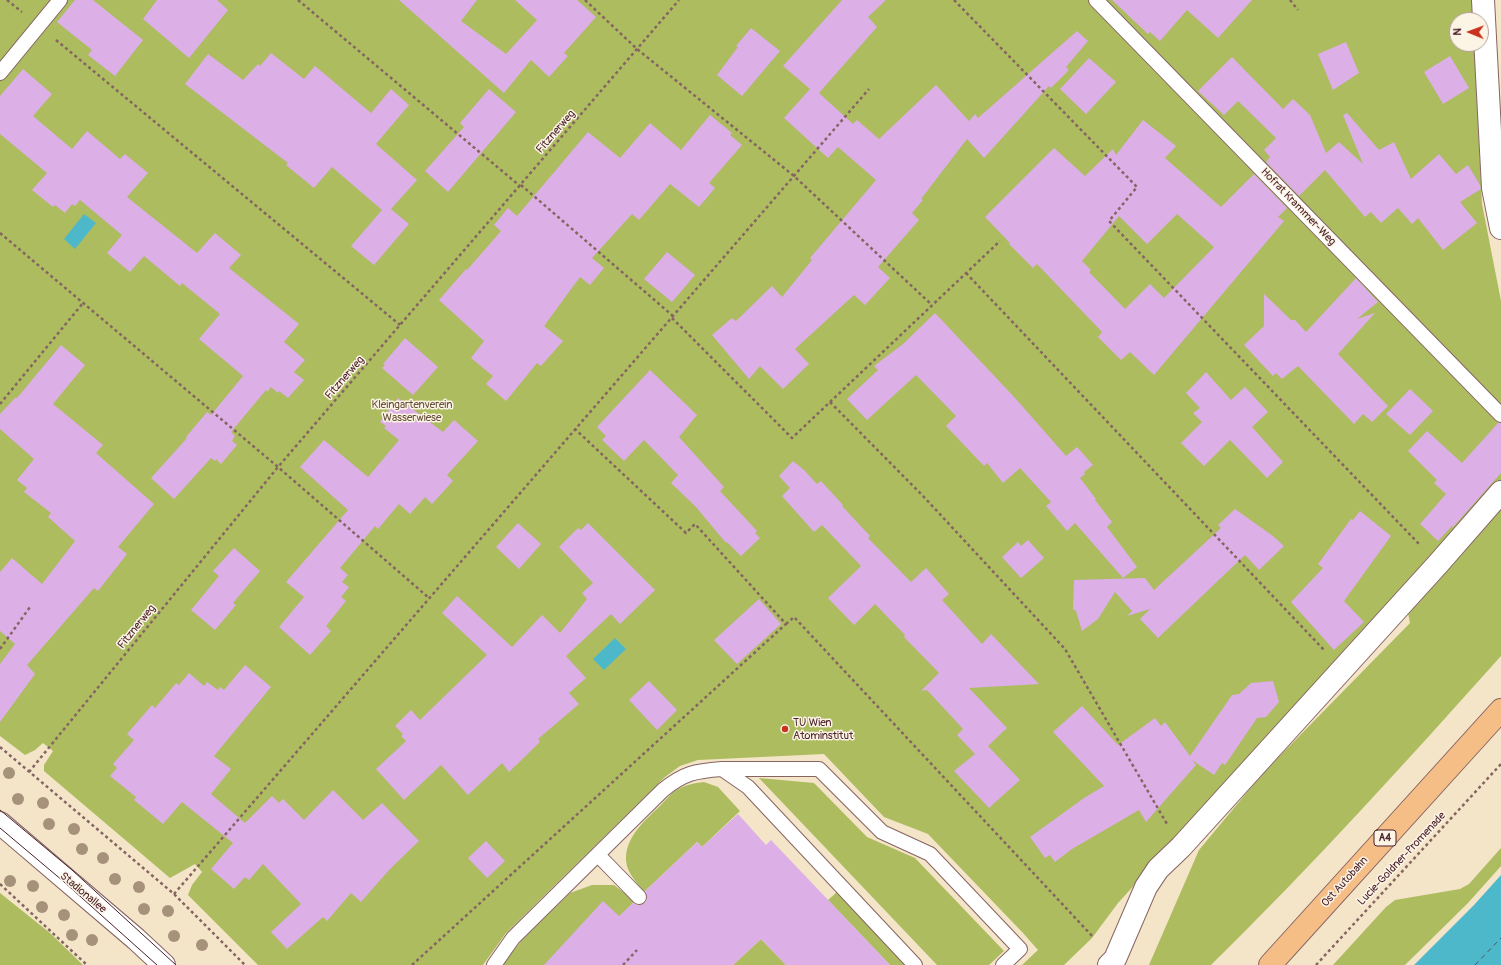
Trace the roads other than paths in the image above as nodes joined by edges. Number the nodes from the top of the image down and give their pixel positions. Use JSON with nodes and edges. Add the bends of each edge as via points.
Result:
{"nodes":[{"id":1,"x":60,"y":0,"type":"edge"},
{"id":2,"x":1096,"y":0,"type":"edge"},
{"id":3,"x":1483,"y":0,"type":"edge"},
{"id":4,"x":0,"y":72,"type":"edge"},
{"id":5,"x":1501,"y":228,"type":"edge"},
{"id":6,"x":1501,"y":415,"type":"edge"},
{"id":7,"x":1501,"y":492,"type":"edge"},
{"id":8,"x":1501,"y":710,"type":"edge"},
{"id":9,"x":722,"y":769,"type":"junction"},
{"id":10,"x":0,"y":823,"type":"edge"},
{"id":11,"x":598,"y":854,"type":"junction"},
{"id":12,"x":639,"y":897,"type":"dead end"},
{"id":13,"x":1112,"y":962,"type":"edge"},
{"id":14,"x":164,"y":965,"type":"edge"},
{"id":15,"x":494,"y":965,"type":"edge"},
{"id":16,"x":915,"y":965,"type":"edge"},
{"id":17,"x":1003,"y":965,"type":"edge"},
{"id":18,"x":1270,"y":965,"type":"edge"}],
"edges":[{"from":1,"to":4,"type":"lane"},
{"from":2,"to":6,"type":"lane","name":"Hofrat Krammer-Weg"},
{"from":3,"to":5,"type":"street","via":[[1493,188]]},
{"from":7,"to":13,"type":"street","via":[[1181,847],[1158,869],[1146,887]]},
{"from":8,"to":18,"type":"highway","name":"Ost Autobahn","number":"A4"},
{"from":9,"to":11,"type":"lane","via":[[691,773],[675,780]]},
{"from":9,"to":16,"type":"lane","via":[[748,787]]},
{"from":9,"to":17,"type":"lane","via":[[819,769],[882,832],[930,854],[1020,949]]},
{"from":10,"to":14,"type":"street","name":"Stadionallee"},
{"from":11,"to":12,"type":"lane"},
{"from":11,"to":15,"type":"lane","via":[[513,938]]}]}
